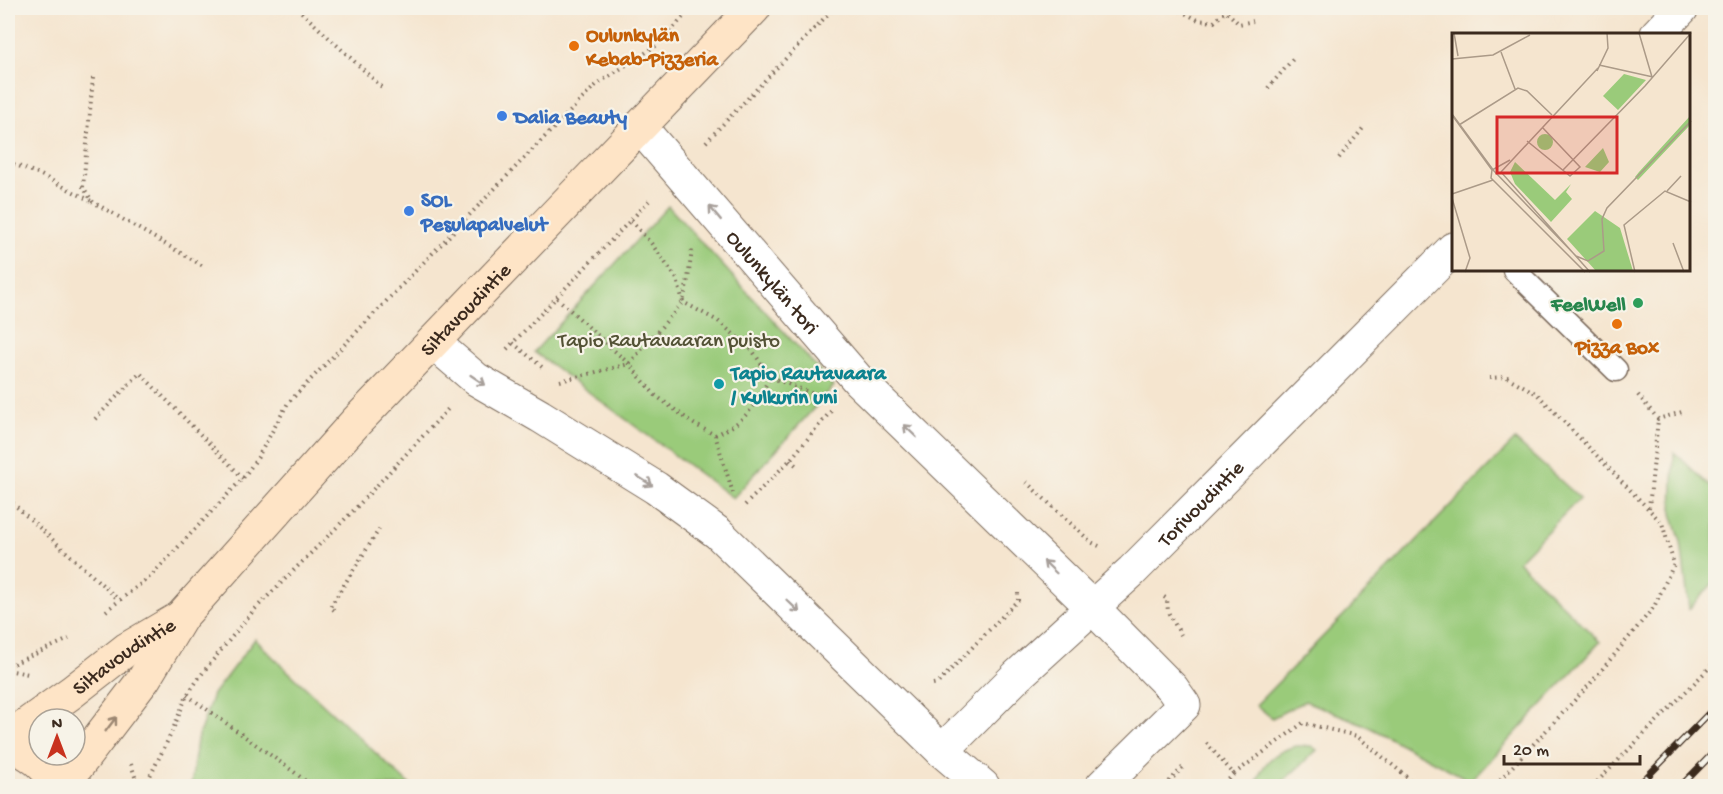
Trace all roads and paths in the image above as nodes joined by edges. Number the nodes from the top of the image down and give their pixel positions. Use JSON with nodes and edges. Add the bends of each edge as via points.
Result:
{"nodes":[{"id":1,"x":297,"y":8,"type":"edge"},
{"id":2,"x":691,"y":8,"type":"edge"},
{"id":3,"x":754,"y":8,"type":"edge"},
{"id":4,"x":1175,"y":8,"type":"edge"},
{"id":5,"x":1682,"y":8,"type":"edge"},
{"id":6,"x":1227,"y":9,"type":"edge"},
{"id":7,"x":1253,"y":21,"type":"dead end"},
{"id":8,"x":1658,"y":33,"type":"edge"},
{"id":9,"x":668,"y":34,"type":"dead end"},
{"id":10,"x":661,"y":44,"type":"dead end"},
{"id":11,"x":1293,"y":59,"type":"dead end"},
{"id":12,"x":93,"y":78,"type":"dead end"},
{"id":13,"x":1268,"y":88,"type":"dead end"},
{"id":14,"x":384,"y":89,"type":"dead end"},
{"id":15,"x":640,"y":127,"type":"junction"},
{"id":16,"x":1364,"y":127,"type":"dead end"},
{"id":17,"x":1340,"y":158,"type":"dead end"},
{"id":18,"x":8,"y":162,"type":"edge"},
{"id":19,"x":93,"y":202,"type":"junction"},
{"id":20,"x":631,"y":221,"type":"dead end"},
{"id":21,"x":1452,"y":250,"type":"edge"},
{"id":22,"x":203,"y":266,"type":"dead end"},
{"id":23,"x":1517,"y":272,"type":"edge"},
{"id":24,"x":557,"y":298,"type":"dead end"},
{"id":25,"x":683,"y":302,"type":"junction"},
{"id":26,"x":433,"y":342,"type":"junction"},
{"id":27,"x":513,"y":343,"type":"dead end"},
{"id":28,"x":629,"y":364,"type":"junction"},
{"id":29,"x":544,"y":369,"type":"dead end"},
{"id":30,"x":1616,"y":370,"type":"joint"},
{"id":31,"x":552,"y":375,"type":"dead end"},
{"id":32,"x":770,"y":377,"type":"junction"},
{"id":33,"x":1489,"y":378,"type":"dead end"},
{"id":34,"x":560,"y":381,"type":"junction"},
{"id":35,"x":569,"y":388,"type":"dead end"},
{"id":36,"x":849,"y":392,"type":"junction"},
{"id":37,"x":1682,"y":412,"type":"dead end"},
{"id":38,"x":95,"y":418,"type":"dead end"},
{"id":39,"x":1658,"y":418,"type":"junction"},
{"id":40,"x":715,"y":435,"type":"junction"},
{"id":41,"x":790,"y":460,"type":"junction"},
{"id":42,"x":798,"y":467,"type":"dead end"},
{"id":43,"x":243,"y":478,"type":"junction"},
{"id":44,"x":8,"y":499,"type":"edge"},
{"id":45,"x":1649,"y":509,"type":"junction"},
{"id":46,"x":728,"y":522,"type":"junction"},
{"id":47,"x":380,"y":528,"type":"dead end"},
{"id":48,"x":1017,"y":583,"type":"dead end"},
{"id":49,"x":119,"y":600,"type":"junction"},
{"id":50,"x":1092,"y":607,"type":"junction"},
{"id":51,"x":334,"y":610,"type":"dead end"},
{"id":52,"x":102,"y":614,"type":"dead end"},
{"id":53,"x":182,"y":616,"type":"junction"},
{"id":54,"x":77,"y":633,"type":"dead end"},
{"id":55,"x":1716,"y":661,"type":"edge"},
{"id":56,"x":8,"y":666,"type":"edge"},
{"id":57,"x":928,"y":685,"type":"dead end"},
{"id":58,"x":187,"y":695,"type":"dead end"},
{"id":59,"x":171,"y":734,"type":"dead end"},
{"id":60,"x":8,"y":738,"type":"edge"},
{"id":61,"x":1206,"y":743,"type":"dead end"},
{"id":62,"x":8,"y":745,"type":"edge"},
{"id":63,"x":942,"y":751,"type":"junction"},
{"id":64,"x":1234,"y":774,"type":"junction"},
{"id":65,"x":61,"y":786,"type":"edge"},
{"id":66,"x":145,"y":786,"type":"edge"},
{"id":67,"x":312,"y":786,"type":"edge"},
{"id":68,"x":983,"y":786,"type":"edge"},
{"id":69,"x":1102,"y":786,"type":"edge"},
{"id":70,"x":1222,"y":786,"type":"edge"},
{"id":71,"x":1418,"y":786,"type":"edge"},
{"id":72,"x":1494,"y":786,"type":"edge"},
{"id":73,"x":1593,"y":786,"type":"edge"}],
"edges":[{"from":1,"to":14,"type":"path"},
{"from":2,"to":9,"type":"path"},
{"from":3,"to":15,"type":"main road","name":"Siltavoudintie"},
{"from":4,"to":6,"type":"path","via":[[1198,20],[1214,22]]},
{"from":5,"to":8,"type":"street"},
{"from":6,"to":7,"type":"path","via":[[1239,24]]},
{"from":10,"to":43,"type":"path","via":[[597,84],[288,403]]},
{"from":11,"to":13,"type":"path"},
{"from":12,"to":19,"type":"path","via":[[83,187]]},
{"from":15,"to":26,"type":"main road","name":"Siltavoudintie"},
{"from":36,"to":15,"type":"street","name":"Oulunkylän tori","one_way":true},
{"from":16,"to":17,"type":"path"},
{"from":18,"to":19,"type":"path"},
{"from":19,"to":22,"type":"path"},
{"from":20,"to":25,"type":"path","via":[[677,279]]},
{"from":21,"to":50,"type":"street","name":"Torivoudintie"},
{"from":23,"to":30,"type":"lane"},
{"from":24,"to":28,"type":"path"},
{"from":25,"to":28,"type":"path"},
{"from":25,"to":32,"type":"path","via":[[718,321],[752,350]]},
{"from":26,"to":46,"type":"street","one_way":true,"via":[[476,379],[656,488]]},
{"from":26,"to":53,"type":"main road","name":"Siltavoudintie"},
{"from":27,"to":29,"type":"path"},
{"from":28,"to":34,"type":"path"},
{"from":28,"to":40,"type":"path","via":[[655,395]]},
{"from":30,"to":39,"type":"path"},
{"from":31,"to":34,"type":"path"},
{"from":32,"to":36,"type":"path"},
{"from":32,"to":40,"type":"path","via":[[757,403],[736,426]]},
{"from":33,"to":45,"type":"path","via":[[1507,377],[1537,394]]},
{"from":34,"to":35,"type":"path"},
{"from":36,"to":41,"type":"path"},
{"from":50,"to":36,"type":"street","name":"Oulunkylän tori","one_way":true},
{"from":37,"to":39,"type":"path"},
{"from":38,"to":43,"type":"path","via":[[140,373]]},
{"from":39,"to":45,"type":"path"},
{"from":40,"to":46,"type":"path"},
{"from":41,"to":42,"type":"path"},
{"from":41,"to":46,"type":"path"},
{"from":43,"to":49,"type":"path","via":[[152,574]]},
{"from":44,"to":49,"type":"path"},
{"from":45,"to":72,"type":"path","via":[[1662,523],[1674,564],[1654,607],[1590,684]]},
{"from":46,"to":63,"type":"street","one_way":true},
{"from":47,"to":51,"type":"path","via":[[330,607]]},
{"from":48,"to":57,"type":"path","via":[[1018,600],[938,683]]},
{"from":49,"to":52,"type":"path"},
{"from":50,"to":63,"type":"street","name":"Torivoudintie"},
{"from":50,"to":69,"type":"street","name":"Oulunkylän tori","via":[[1184,705]]},
{"from":53,"to":60,"type":"main road","name":"Siltavoudintie","via":[[127,649]]},
{"from":65,"to":53,"type":"main road","name":"Siltavoudintie","one_way":true,"via":[[144,679]]},
{"from":54,"to":56,"type":"path"},
{"from":55,"to":73,"type":"path"},
{"from":58,"to":67,"type":"path"},
{"from":59,"to":66,"type":"path"},
{"from":61,"to":64,"type":"path"},
{"from":62,"to":65,"type":"main road","via":[[36,758]]},
{"from":63,"to":68,"type":"street"},
{"from":64,"to":70,"type":"path"},
{"from":64,"to":71,"type":"path","via":[[1303,723],[1357,736]]}]}
